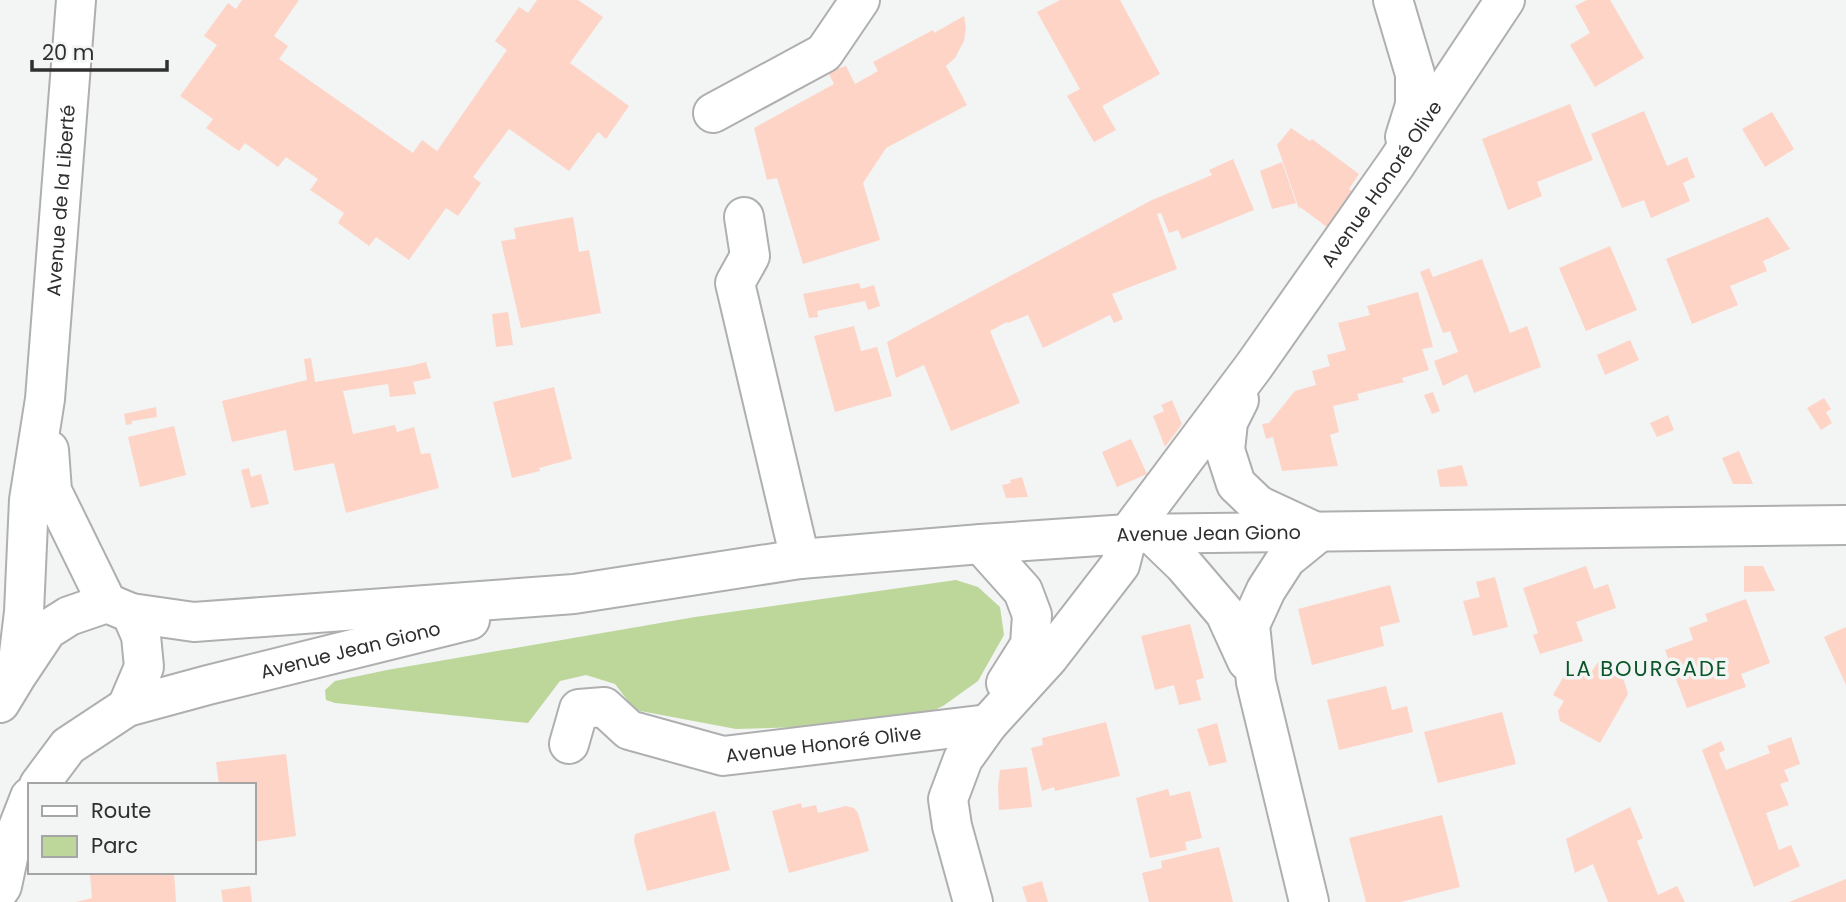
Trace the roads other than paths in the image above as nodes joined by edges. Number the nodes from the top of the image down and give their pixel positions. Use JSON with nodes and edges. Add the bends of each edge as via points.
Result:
{"nodes":[{"id":1,"x":76,"y":0,"type":"edge"},
{"id":2,"x":860,"y":0,"type":"edge"},
{"id":3,"x":1393,"y":0,"type":"edge"},
{"id":4,"x":1505,"y":0,"type":"edge"},
{"id":5,"x":713,"y":113,"type":"dead end"},
{"id":6,"x":1396,"y":164,"type":"junction"},
{"id":7,"x":744,"y":217,"type":"dead end"},
{"id":8,"x":1254,"y":366,"type":"junction"},
{"id":9,"x":44,"y":399,"type":"junction"},
{"id":10,"x":1846,"y":525,"type":"edge"},
{"id":11,"x":1318,"y":533,"type":"junction"},
{"id":12,"x":1141,"y":535,"type":"junction"},
{"id":13,"x":981,"y":544,"type":"junction"},
{"id":14,"x":800,"y":559,"type":"junction"},
{"id":15,"x":574,"y":594,"type":"junction"},
{"id":16,"x":119,"y":608,"type":"junction"},
{"id":17,"x":1256,"y":682,"type":"junction"},
{"id":18,"x":8,"y":689,"type":"edge"},
{"id":19,"x":127,"y":707,"type":"junction"},
{"id":20,"x":988,"y":724,"type":"junction"},
{"id":21,"x":569,"y":744,"type":"dead end"},
{"id":22,"x":40,"y":783,"type":"edge"},
{"id":23,"x":28,"y":802,"type":"edge"},
{"id":24,"x":1,"y":892,"type":"edge"},
{"id":25,"x":973,"y":902,"type":"edge"},
{"id":26,"x":1309,"y":902,"type":"edge"}],
"edges":[{"from":1,"to":9,"type":"street","name":"Avenue de la Liberté"},
{"from":2,"to":5,"type":"street","via":[[824,53]]},
{"from":3,"to":6,"type":"street","via":[[1415,74],[1415,105]]},
{"from":4,"to":6,"type":"street","name":"Avenue Honoré Olive"},
{"from":6,"to":8,"type":"street","name":"Avenue Honoré Olive"},
{"from":7,"to":14,"type":"street","via":[[750,256],[734,283]]},
{"from":8,"to":11,"type":"street","name":"Avenue Honoré Olive","via":[[1228,422],[1225,450],[1236,484],[1258,505]]},
{"from":8,"to":12,"type":"street","name":"Avenue Honoré Olive"},
{"from":9,"to":16,"type":"street","name":"Avenue de la Liberté","via":[[52,491]]},
{"from":9,"to":18,"type":"street","name":"Avenue de la Liberté","via":[[29,500],[24,612]]},
{"from":10,"to":11,"type":"street","name":"Avenue Jean Giono"},
{"from":11,"to":12,"type":"street","name":"Avenue Jean Giono"},
{"from":11,"to":17,"type":"street","via":[[1286,559],[1250,625]]},
{"from":12,"to":13,"type":"street","name":"Avenue Jean Giono"},
{"from":12,"to":17,"type":"street","via":[[1184,565],[1225,612]]},
{"from":12,"to":20,"type":"street","name":"Avenue Honoré Olive","via":[[1049,657]]},
{"from":13,"to":14,"type":"street","name":"Avenue Jean Giono"},
{"from":13,"to":20,"type":"street","via":[[1023,591],[1032,615],[1030,645]]},
{"from":14,"to":15,"type":"street","name":"Avenue Jean Giono"},
{"from":15,"to":16,"type":"street","name":"Avenue Jean Giono","via":[[194,622]]},
{"from":15,"to":19,"type":"street","name":"Avenue Jean Giono"},
{"from":16,"to":18,"type":"street","name":"Avenue Jean Giono","via":[[69,616],[47,630]]},
{"from":16,"to":19,"type":"street","via":[[141,636],[144,667]]},
{"from":17,"to":26,"type":"street"},
{"from":19,"to":22,"type":"street","name":"Avenue Jean Giono","via":[[68,746]]},
{"from":20,"to":21,"type":"street","name":"Avenue Honoré Olive","via":[[723,756],[629,730],[604,707],[579,709]]},
{"from":20,"to":25,"type":"street","via":[[963,759],[948,799]]},
{"from":23,"to":24,"type":"street","via":[[10,848]]}]}
